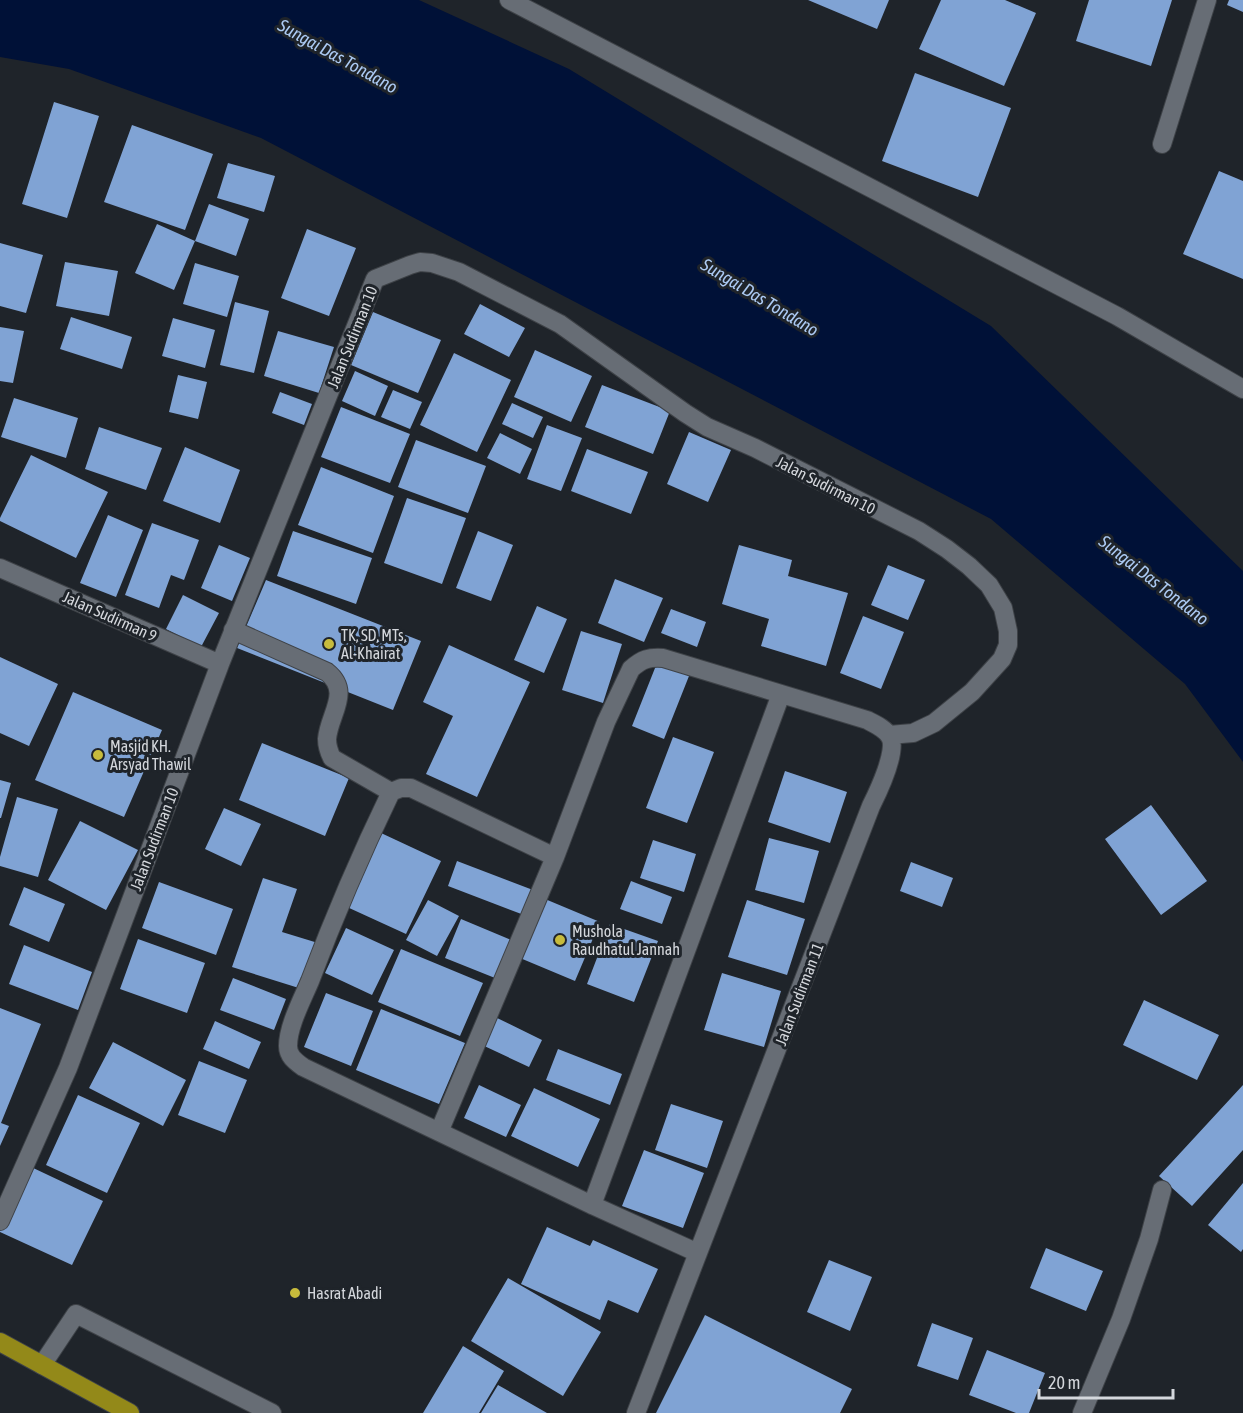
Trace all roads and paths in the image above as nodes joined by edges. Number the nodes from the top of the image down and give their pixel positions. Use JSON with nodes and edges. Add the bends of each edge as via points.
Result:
{"nodes":[{"id":1,"x":509,"y":0,"type":"edge"},
{"id":2,"x":1207,"y":0,"type":"edge"},
{"id":3,"x":1162,"y":144,"type":"dead end"},
{"id":4,"x":1243,"y":389,"type":"edge"},
{"id":5,"x":0,"y":568,"type":"edge"},
{"id":6,"x":234,"y":630,"type":"junction"},
{"id":7,"x":220,"y":664,"type":"junction"},
{"id":8,"x":781,"y":694,"type":"junction"},
{"id":9,"x":889,"y":735,"type":"junction"},
{"id":10,"x":391,"y":792,"type":"junction"},
{"id":11,"x":555,"y":857,"type":"junction"},
{"id":12,"x":439,"y":1132,"type":"junction"},
{"id":13,"x":1162,"y":1190,"type":"dead end"},
{"id":14,"x":592,"y":1205,"type":"junction"},
{"id":15,"x":0,"y":1221,"type":"edge"},
{"id":16,"x":698,"y":1253,"type":"junction"},
{"id":17,"x":0,"y":1342,"type":"edge"},
{"id":18,"x":42,"y":1365,"type":"junction"},
{"id":19,"x":130,"y":1413,"type":"edge"},
{"id":20,"x":272,"y":1413,"type":"edge"},
{"id":21,"x":636,"y":1413,"type":"edge"},
{"id":22,"x":1082,"y":1413,"type":"edge"}],
"edges":[{"from":1,"to":4,"type":"street","via":[[1117,316]]},
{"from":2,"to":3,"type":"street"},
{"from":5,"to":7,"type":"street","name":"Jalan Sudirman 9"},
{"from":6,"to":7,"type":"street","name":"Jalan Sudirman 10"},
{"from":6,"to":9,"type":"street","name":"Jalan Sudirman 10","via":[[375,279],[420,262],[432,263],[459,272],[560,324],[707,427],[919,531],[989,585],[1003,608],[1008,631],[1008,645],[1002,658],[972,692],[934,723],[913,733]]},
{"from":6,"to":10,"type":"street","via":[[333,677],[339,698],[327,738],[332,758]]},
{"from":7,"to":15,"type":"street","name":"Jalan Sudirman 10","via":[[68,1068]]},
{"from":8,"to":9,"type":"street","via":[[867,720]]},
{"from":8,"to":11,"type":"street","via":[[663,658],[650,657],[638,663],[606,722]]},
{"from":8,"to":14,"type":"street"},
{"from":9,"to":16,"type":"street","name":"Jalan Sudirman 11","via":[[892,748],[880,787]]},
{"from":10,"to":11,"type":"street","via":[[411,788]]},
{"from":10,"to":12,"type":"street","via":[[324,943],[291,1029],[288,1048],[297,1063]]},
{"from":11,"to":12,"type":"street"},
{"from":12,"to":14,"type":"street"},
{"from":13,"to":22,"type":"street","via":[[1121,1319]]},
{"from":14,"to":16,"type":"street"},
{"from":16,"to":21,"type":"street","name":"Jalan Sudirman 11"},
{"from":17,"to":18,"type":"highway"},
{"from":18,"to":19,"type":"highway"},
{"from":18,"to":20,"type":"street","via":[[76,1314]]}]}
